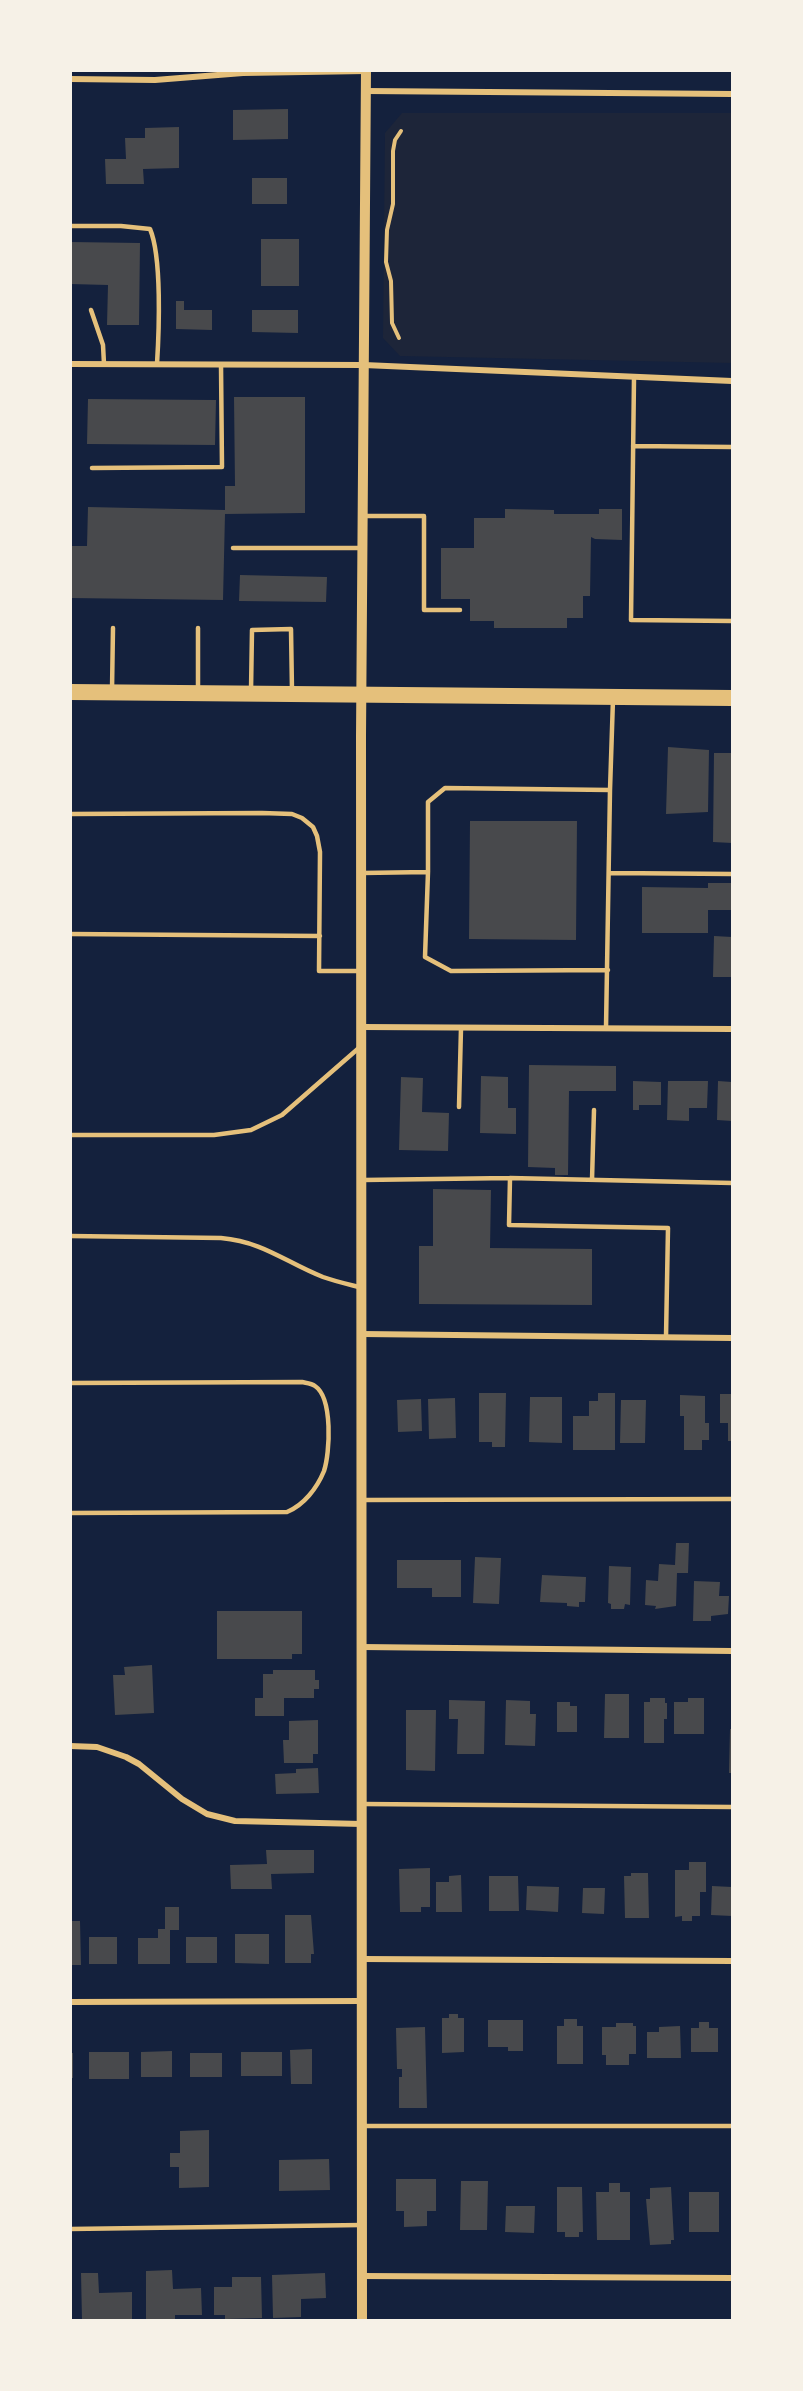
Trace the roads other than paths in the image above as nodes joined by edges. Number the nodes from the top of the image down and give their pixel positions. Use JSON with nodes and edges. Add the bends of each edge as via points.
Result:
{"nodes":[{"id":1,"x":75,"y":70,"type":"edge"},
{"id":2,"x":366,"y":71,"type":"edge"},
{"id":3,"x":73,"y":79,"type":"edge"},
{"id":4,"x":366,"y":91,"type":"junction"},
{"id":5,"x":732,"y":94,"type":"edge"},
{"id":6,"x":70,"y":226,"type":"edge"},
{"id":7,"x":91,"y":310,"type":"dead end"},
{"id":8,"x":70,"y":364,"type":"edge"},
{"id":9,"x":104,"y":364,"type":"junction"},
{"id":10,"x":157,"y":364,"type":"junction"},
{"id":11,"x":221,"y":365,"type":"junction"},
{"id":12,"x":364,"y":365,"type":"junction"},
{"id":13,"x":634,"y":378,"type":"junction"},
{"id":14,"x":732,"y":381,"type":"edge"},
{"id":15,"x":633,"y":446,"type":"junction"},
{"id":16,"x":732,"y":447,"type":"edge"},
{"id":17,"x":92,"y":468,"type":"dead end"},
{"id":18,"x":363,"y":516,"type":"junction"},
{"id":19,"x":233,"y":548,"type":"dead end"},
{"id":20,"x":363,"y":548,"type":"junction"},
{"id":21,"x":460,"y":610,"type":"dead end"},
{"id":22,"x":732,"y":621,"type":"edge"},
{"id":23,"x":113,"y":628,"type":"dead end"},
{"id":24,"x":198,"y":628,"type":"dead end"},
{"id":25,"x":70,"y":692,"type":"edge"},
{"id":26,"x":112,"y":693,"type":"junction"},
{"id":27,"x":198,"y":693,"type":"junction"},
{"id":28,"x":251,"y":694,"type":"junction"},
{"id":29,"x":292,"y":694,"type":"junction"},
{"id":30,"x":362,"y":695,"type":"junction"},
{"id":31,"x":613,"y":697,"type":"junction"},
{"id":32,"x":732,"y":698,"type":"edge"},
{"id":33,"x":610,"y":790,"type":"junction"},
{"id":34,"x":70,"y":814,"type":"edge"},
{"id":35,"x":428,"y":872,"type":"junction"},
{"id":36,"x":362,"y":873,"type":"junction"},
{"id":37,"x":610,"y":873,"type":"junction"},
{"id":38,"x":732,"y":874,"type":"edge"},
{"id":39,"x":70,"y":934,"type":"edge"},
{"id":40,"x":320,"y":936,"type":"junction"},
{"id":41,"x":608,"y":970,"type":"junction"},
{"id":42,"x":362,"y":971,"type":"junction"},
{"id":43,"x":362,"y":1027,"type":"junction"},
{"id":44,"x":461,"y":1028,"type":"junction"},
{"id":45,"x":606,"y":1028,"type":"junction"},
{"id":46,"x":732,"y":1029,"type":"edge"},
{"id":47,"x":362,"y":1046,"type":"junction"},
{"id":48,"x":459,"y":1107,"type":"dead end"},
{"id":49,"x":594,"y":1110,"type":"dead end"},
{"id":50,"x":70,"y":1135,"type":"edge"},
{"id":51,"x":510,"y":1178,"type":"junction"},
{"id":52,"x":363,"y":1180,"type":"junction"},
{"id":53,"x":592,"y":1180,"type":"junction"},
{"id":54,"x":732,"y":1183,"type":"edge"},
{"id":55,"x":70,"y":1236,"type":"edge"},
{"id":56,"x":362,"y":1288,"type":"junction"},
{"id":57,"x":362,"y":1334,"type":"junction"},
{"id":58,"x":666,"y":1337,"type":"junction"},
{"id":59,"x":732,"y":1338,"type":"edge"},
{"id":60,"x":70,"y":1383,"type":"edge"},
{"id":61,"x":732,"y":1499,"type":"edge"},
{"id":62,"x":362,"y":1500,"type":"junction"},
{"id":63,"x":70,"y":1513,"type":"edge"},
{"id":64,"x":362,"y":1647,"type":"junction"},
{"id":65,"x":732,"y":1651,"type":"edge"},
{"id":66,"x":70,"y":1746,"type":"edge"},
{"id":67,"x":362,"y":1804,"type":"junction"},
{"id":68,"x":732,"y":1807,"type":"edge"},
{"id":69,"x":362,"y":1824,"type":"junction"},
{"id":70,"x":362,"y":1959,"type":"junction"},
{"id":71,"x":732,"y":1961,"type":"edge"},
{"id":72,"x":362,"y":2001,"type":"junction"},
{"id":73,"x":70,"y":2002,"type":"edge"},
{"id":74,"x":362,"y":2126,"type":"junction"},
{"id":75,"x":732,"y":2126,"type":"edge"},
{"id":76,"x":362,"y":2225,"type":"junction"},
{"id":77,"x":70,"y":2229,"type":"edge"},
{"id":78,"x":362,"y":2276,"type":"junction"},
{"id":79,"x":732,"y":2277,"type":"edge"},
{"id":80,"x":362,"y":2320,"type":"edge"}],
"edges":[{"from":1,"to":3,"type":"lane"},
{"from":2,"to":3,"type":"street","via":[[243,73],[155,80]]},
{"from":2,"to":4,"type":"street"},
{"from":4,"to":5,"type":"street"},
{"from":4,"to":12,"type":"street"},
{"from":6,"to":10,"type":"lane","via":[[150,229],[157,266]]},
{"from":7,"to":9,"type":"lane","via":[[103,345]]},
{"from":8,"to":9,"type":"street"},
{"from":9,"to":10,"type":"street"},
{"from":10,"to":11,"type":"street"},
{"from":11,"to":12,"type":"street"},
{"from":11,"to":17,"type":"lane","via":[[222,467]]},
{"from":12,"to":13,"type":"street"},
{"from":12,"to":18,"type":"street"},
{"from":13,"to":14,"type":"street"},
{"from":13,"to":15,"type":"lane"},
{"from":15,"to":16,"type":"lane"},
{"from":15,"to":22,"type":"lane","via":[[631,620]]},
{"from":18,"to":20,"type":"street"},
{"from":18,"to":21,"type":"lane","via":[[424,516],[424,610]]},
{"from":19,"to":20,"type":"lane"},
{"from":20,"to":30,"type":"street"},
{"from":23,"to":26,"type":"lane"},
{"from":24,"to":27,"type":"lane"},
{"from":25,"to":26,"type":"highway"},
{"from":26,"to":27,"type":"highway"},
{"from":27,"to":28,"type":"highway"},
{"from":28,"to":29,"type":"highway"},
{"from":28,"to":29,"type":"lane","via":[[252,630],[291,629]]},
{"from":29,"to":30,"type":"highway"},
{"from":30,"to":31,"type":"highway"},
{"from":30,"to":36,"type":"street"},
{"from":31,"to":32,"type":"highway"},
{"from":31,"to":33,"type":"lane"},
{"from":33,"to":35,"type":"lane","via":[[445,788],[428,801]]},
{"from":33,"to":37,"type":"lane"},
{"from":34,"to":40,"type":"lane","via":[[262,813],[302,818],[313,827],[320,848]]},
{"from":35,"to":36,"type":"lane"},
{"from":35,"to":41,"type":"lane","via":[[426,957],[451,970]]},
{"from":36,"to":42,"type":"street"},
{"from":37,"to":38,"type":"lane"},
{"from":37,"to":41,"type":"lane"},
{"from":39,"to":40,"type":"lane"},
{"from":40,"to":42,"type":"lane","via":[[319,971]]},
{"from":41,"to":45,"type":"lane"},
{"from":42,"to":43,"type":"street"},
{"from":43,"to":44,"type":"street"},
{"from":43,"to":47,"type":"street"},
{"from":44,"to":45,"type":"street"},
{"from":44,"to":48,"type":"lane"},
{"from":45,"to":46,"type":"street"},
{"from":47,"to":50,"type":"lane","via":[[282,1115],[251,1130],[214,1135]]},
{"from":47,"to":52,"type":"street"},
{"from":49,"to":53,"type":"lane"},
{"from":51,"to":52,"type":"lane"},
{"from":51,"to":53,"type":"lane"},
{"from":51,"to":58,"type":"lane","via":[[509,1225],[668,1228]]},
{"from":52,"to":56,"type":"street"},
{"from":53,"to":54,"type":"lane"},
{"from":55,"to":56,"type":"lane","via":[[245,1241],[322,1276]]},
{"from":56,"to":57,"type":"street"},
{"from":57,"to":58,"type":"street"},
{"from":57,"to":62,"type":"street"},
{"from":58,"to":59,"type":"street"},
{"from":60,"to":63,"type":"lane","via":[[302,1382],[315,1386],[321,1393],[328,1432],[321,1477],[304,1502],[287,1512]]},
{"from":61,"to":62,"type":"lane"},
{"from":62,"to":64,"type":"street"},
{"from":64,"to":65,"type":"street"},
{"from":64,"to":67,"type":"street"},
{"from":66,"to":69,"type":"street","via":[[97,1747],[126,1757],[207,1814],[235,1821]]},
{"from":67,"to":68,"type":"lane"},
{"from":67,"to":69,"type":"street"},
{"from":69,"to":70,"type":"street"},
{"from":70,"to":71,"type":"street"},
{"from":70,"to":72,"type":"street"},
{"from":72,"to":73,"type":"street"},
{"from":72,"to":74,"type":"street"},
{"from":74,"to":75,"type":"lane"},
{"from":74,"to":76,"type":"street"},
{"from":76,"to":77,"type":"lane"},
{"from":76,"to":78,"type":"street"},
{"from":78,"to":79,"type":"street"},
{"from":78,"to":80,"type":"street"}]}
